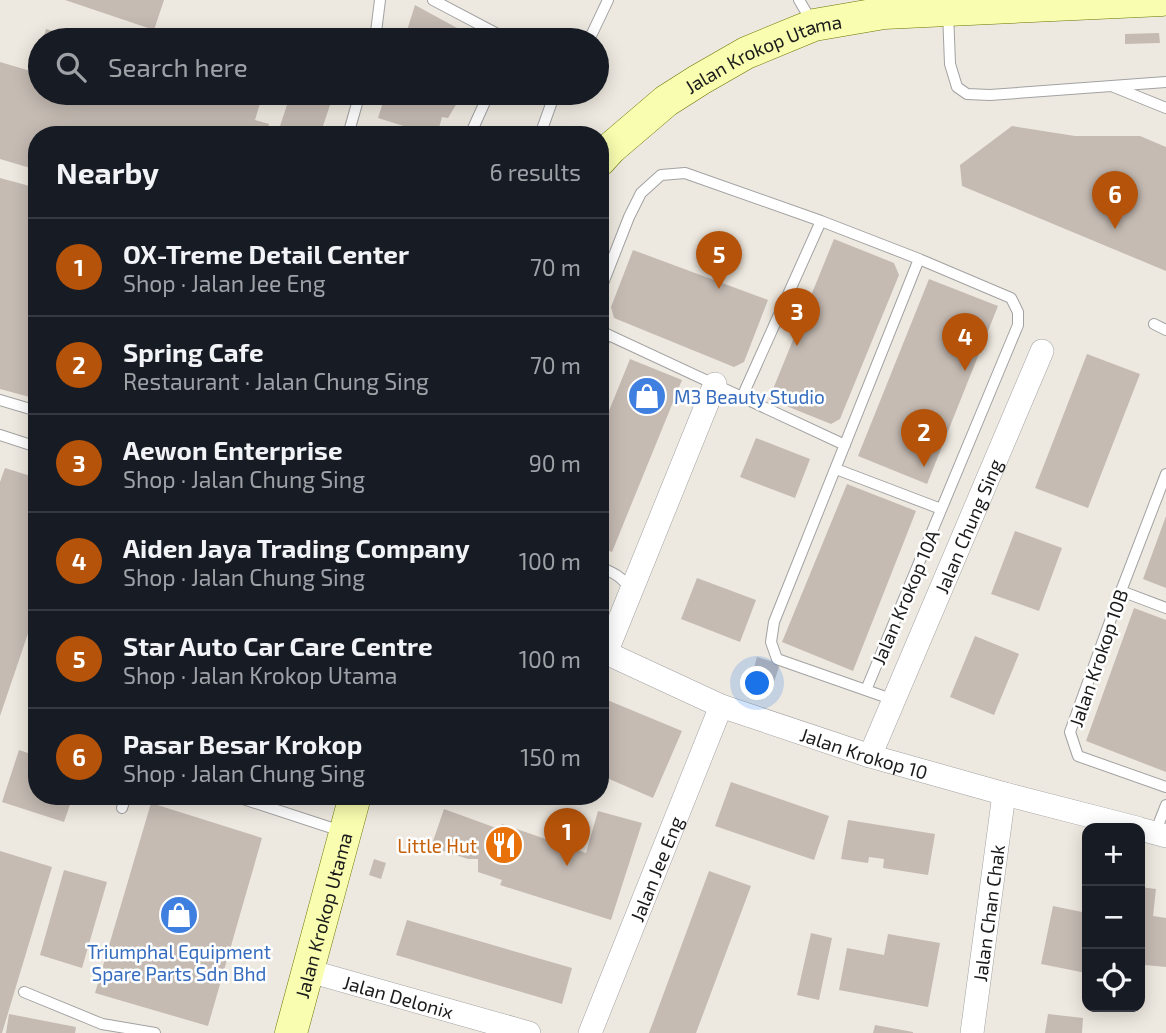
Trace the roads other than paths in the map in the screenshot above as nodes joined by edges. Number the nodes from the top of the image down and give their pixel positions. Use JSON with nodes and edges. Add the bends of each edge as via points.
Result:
{"nodes":[{"id":1,"x":380,"y":0,"type":"edge"},
{"id":2,"x":433,"y":0,"type":"edge"},
{"id":3,"x":608,"y":0,"type":"edge"},
{"id":4,"x":1162,"y":0,"type":"edge"},
{"id":5,"x":948,"y":9,"type":"junction"},
{"id":6,"x":806,"y":12,"type":"edge"},
{"id":7,"x":376,"y":28,"type":"edge"},
{"id":8,"x":486,"y":28,"type":"edge"},
{"id":9,"x":596,"y":28,"type":"edge"},
{"id":10,"x":1166,"y":82,"type":"edge"},
{"id":11,"x":1112,"y":86,"type":"junction"},
{"id":12,"x":357,"y":105,"type":"edge"},
{"id":13,"x":484,"y":105,"type":"edge"},
{"id":14,"x":551,"y":105,"type":"edge"},
{"id":15,"x":1166,"y":108,"type":"edge"},
{"id":16,"x":351,"y":126,"type":"edge"},
{"id":17,"x":474,"y":126,"type":"edge"},
{"id":18,"x":543,"y":126,"type":"edge"},
{"id":19,"x":609,"y":150,"type":"edge"},
{"id":20,"x":821,"y":221,"type":"junction"},
{"id":21,"x":919,"y":259,"type":"junction"},
{"id":22,"x":609,"y":268,"type":"edge"},
{"id":23,"x":1154,"y":324,"type":"dead end"},
{"id":24,"x":1166,"y":330,"type":"edge"},
{"id":25,"x":609,"y":335,"type":"edge"},
{"id":26,"x":1042,"y":351,"type":"dead end"},
{"id":27,"x":715,"y":384,"type":"junction"},
{"id":28,"x":742,"y":397,"type":"junction"},
{"id":29,"x":0,"y":400,"type":"edge"},
{"id":30,"x":28,"y":408,"type":"edge"},
{"id":31,"x":0,"y":435,"type":"edge"},
{"id":32,"x":28,"y":444,"type":"edge"},
{"id":33,"x":845,"y":445,"type":"junction"},
{"id":34,"x":836,"y":469,"type":"junction"},
{"id":35,"x":1166,"y":474,"type":"edge"},
{"id":36,"x":941,"y":509,"type":"junction"},
{"id":37,"x":609,"y":571,"type":"edge"},
{"id":38,"x":1121,"y":591,"type":"junction"},
{"id":39,"x":631,"y":592,"type":"junction"},
{"id":40,"x":1166,"y":608,"type":"edge"},
{"id":41,"x":609,"y":638,"type":"edge"},
{"id":42,"x":609,"y":654,"type":"edge"},
{"id":43,"x":866,"y":690,"type":"junction"},
{"id":44,"x":894,"y":700,"type":"junction"},
{"id":45,"x":721,"y":706,"type":"junction"},
{"id":46,"x":870,"y":756,"type":"junction"},
{"id":47,"x":1166,"y":787,"type":"edge"},
{"id":48,"x":1003,"y":794,"type":"junction"},
{"id":49,"x":262,"y":805,"type":"edge"},
{"id":50,"x":352,"y":805,"type":"edge"},
{"id":51,"x":1166,"y":805,"type":"edge"},
{"id":52,"x":1149,"y":831,"type":"edge"},
{"id":53,"x":344,"y":832,"type":"junction"},
{"id":54,"x":309,"y":971,"type":"junction"},
{"id":55,"x":24,"y":992,"type":"dead end"},
{"id":56,"x":155,"y":1033,"type":"edge"},
{"id":57,"x":291,"y":1033,"type":"edge"},
{"id":58,"x":528,"y":1033,"type":"edge"},
{"id":59,"x":590,"y":1033,"type":"edge"},
{"id":60,"x":972,"y":1033,"type":"edge"}],
"edges":[{"from":1,"to":7,"type":"lane"},
{"from":2,"to":8,"type":"lane"},
{"from":3,"to":9,"type":"lane"},
{"from":4,"to":5,"type":"street","name":"Jalan Krokop Utama"},
{"from":5,"to":6,"type":"street","name":"Jalan Krokop Utama"},
{"from":5,"to":11,"type":"lane","via":[[950,64],[957,87],[967,94]]},
{"from":6,"to":19,"type":"street","name":"Jalan Krokop Utama","via":[[666,102]]},
{"from":10,"to":11,"type":"lane"},
{"from":11,"to":15,"type":"lane"},
{"from":12,"to":16,"type":"lane"},
{"from":13,"to":17,"type":"lane"},
{"from":14,"to":18,"type":"lane"},
{"from":20,"to":21,"type":"lane","name":"Jalan Krokop 10A"},
{"from":20,"to":22,"type":"lane","name":"Jalan Krokop 10A","via":[[685,173],[661,175],[641,193]]},
{"from":20,"to":28,"type":"lane"},
{"from":21,"to":33,"type":"lane"},
{"from":21,"to":36,"type":"lane","name":"Jalan Krokop 10A","via":[[1011,298],[1018,312],[1018,325]]},
{"from":23,"to":24,"type":"lane"},
{"from":25,"to":27,"type":"lane"},
{"from":26,"to":44,"type":"street","name":"Jalan Chung Sing"},
{"from":27,"to":28,"type":"lane"},
{"from":27,"to":39,"type":"street"},
{"from":28,"to":33,"type":"lane"},
{"from":29,"to":30,"type":"lane"},
{"from":31,"to":32,"type":"lane"},
{"from":33,"to":34,"type":"lane"},
{"from":34,"to":36,"type":"lane"},
{"from":34,"to":43,"type":"lane","via":[[774,622],[771,642],[777,659]]},
{"from":35,"to":38,"type":"lane","name":"Jalan Krokop 10B"},
{"from":36,"to":43,"type":"lane","name":"Jalan Krokop 10A"},
{"from":37,"to":39,"type":"lane"},
{"from":38,"to":40,"type":"lane"},
{"from":38,"to":47,"type":"lane","name":"Jalan Krokop 10B","via":[[1070,733],[1078,756]]},
{"from":39,"to":41,"type":"street"},
{"from":42,"to":45,"type":"street","name":"Jalan Krokop 10"},
{"from":43,"to":44,"type":"lane"},
{"from":44,"to":46,"type":"street","name":"Jalan Chung Sing"},
{"from":45,"to":46,"type":"street","name":"Jalan Krokop 10"},
{"from":45,"to":59,"type":"street","name":"Jalan Jee Eng"},
{"from":46,"to":48,"type":"street","name":"Jalan Krokop 10"},
{"from":48,"to":52,"type":"street","name":"Jalan Krokop 10"},
{"from":48,"to":60,"type":"street","name":"Jalan Chan Chak"},
{"from":49,"to":53,"type":"lane"},
{"from":50,"to":53,"type":"street","name":"Jalan Krokop Utama"},
{"from":51,"to":52,"type":"lane"},
{"from":53,"to":54,"type":"street","name":"Jalan Krokop Utama"},
{"from":54,"to":57,"type":"street","name":"Jalan Krokop Utama"},
{"from":54,"to":58,"type":"street","name":"Jalan Delonix"},
{"from":55,"to":56,"type":"lane","via":[[102,1024]]}]}
